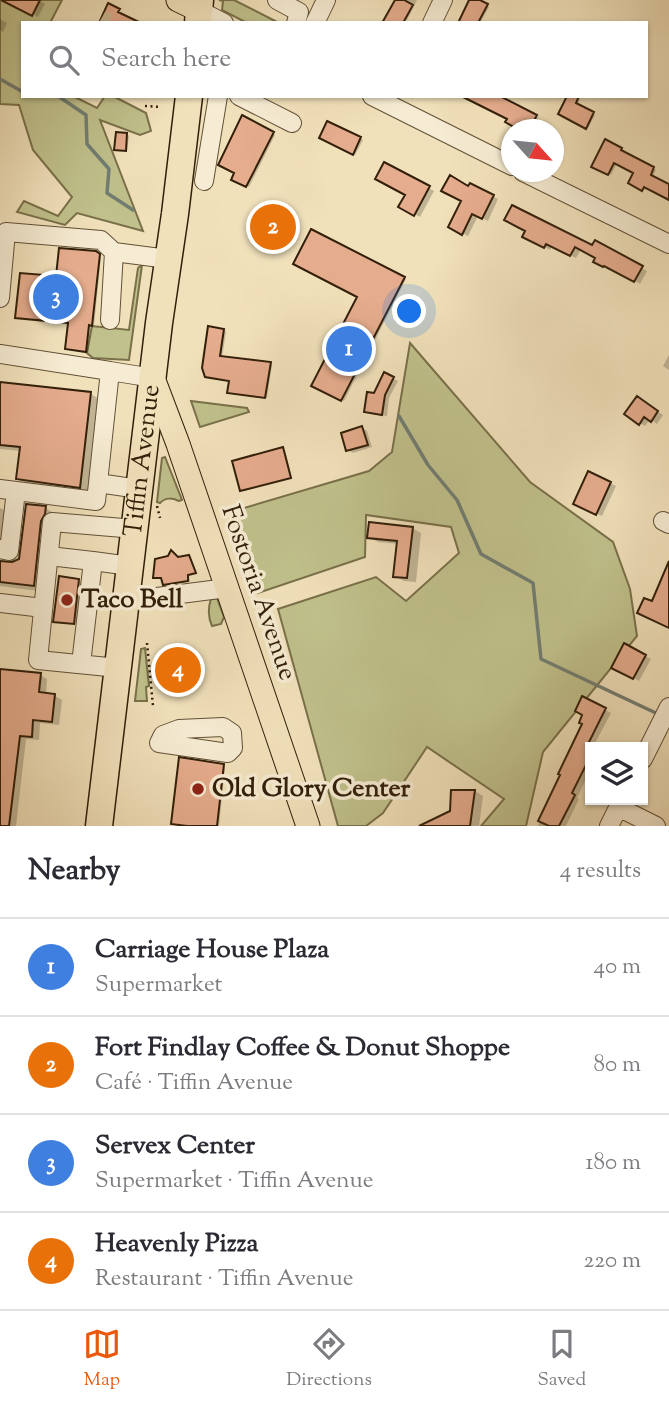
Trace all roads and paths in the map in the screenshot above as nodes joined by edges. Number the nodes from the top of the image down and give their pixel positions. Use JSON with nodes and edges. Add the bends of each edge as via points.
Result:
{"nodes":[{"id":1,"x":277,"y":0,"type":"edge"},
{"id":2,"x":326,"y":0,"type":"edge"},
{"id":3,"x":443,"y":0,"type":"edge"},
{"id":4,"x":194,"y":8,"type":"edge"},
{"id":5,"x":220,"y":21,"type":"edge"},
{"id":6,"x":297,"y":21,"type":"edge"},
{"id":7,"x":316,"y":21,"type":"edge"},
{"id":8,"x":433,"y":21,"type":"edge"},
{"id":9,"x":189,"y":98,"type":"edge"},
{"id":10,"x":218,"y":98,"type":"edge"},
{"id":11,"x":243,"y":98,"type":"edge"},
{"id":12,"x":394,"y":101,"type":"edge"},
{"id":13,"x":145,"y":106,"type":"dead end"},
{"id":14,"x":162,"y":107,"type":"dead end"},
{"id":15,"x":292,"y":123,"type":"dead end"},
{"id":16,"x":501,"y":160,"type":"edge"},
{"id":17,"x":204,"y":181,"type":"dead end"},
{"id":18,"x":543,"y":182,"type":"edge"},
{"id":19,"x":669,"y":244,"type":"edge"},
{"id":20,"x":114,"y":252,"type":"junction"},
{"id":21,"x":168,"y":259,"type":"junction"},
{"id":22,"x":0,"y":298,"type":"edge"},
{"id":23,"x":110,"y":320,"type":"dead end"},
{"id":24,"x":0,"y":354,"type":"edge"},
{"id":25,"x":110,"y":371,"type":"junction"},
{"id":26,"x":153,"y":379,"type":"junction"},
{"id":27,"x":98,"y":483,"type":"junction"},
{"id":28,"x":139,"y":489,"type":"junction"},
{"id":29,"x":8,"y":490,"type":"edge"},
{"id":30,"x":135,"y":529,"type":"junction"},
{"id":31,"x":0,"y":550,"type":"edge"},
{"id":32,"x":49,"y":556,"type":"junction"},
{"id":33,"x":93,"y":561,"type":"junction"},
{"id":34,"x":131,"y":566,"type":"junction"},
{"id":35,"x":227,"y":588,"type":"junction"},
{"id":36,"x":126,"y":601,"type":"junction"},
{"id":37,"x":0,"y":603,"type":"edge"},
{"id":38,"x":43,"y":608,"type":"junction"},
{"id":39,"x":147,"y":643,"type":"dead end"},
{"id":40,"x":81,"y":664,"type":"junction"},
{"id":41,"x":118,"y":668,"type":"junction"},
{"id":42,"x":153,"y":706,"type":"dead end"},
{"id":43,"x":669,"y":707,"type":"edge"},
{"id":44,"x":648,"y":749,"type":"edge"},
{"id":45,"x":620,"y":805,"type":"edge"},
{"id":46,"x":622,"y":805,"type":"edge"},
{"id":47,"x":100,"y":826,"type":"edge"},
{"id":48,"x":308,"y":826,"type":"edge"},
{"id":49,"x":609,"y":826,"type":"edge"},
{"id":50,"x":656,"y":826,"type":"edge"}],
"edges":[{"from":1,"to":6,"type":"street","via":[[299,12]]},
{"from":2,"to":7,"type":"street"},
{"from":3,"to":8,"type":"street"},
{"from":4,"to":5,"type":"street"},
{"from":9,"to":21,"type":"highway","name":"Tiffin Avenue"},
{"from":10,"to":17,"type":"street"},
{"from":11,"to":15,"type":"street"},
{"from":12,"to":16,"type":"street"},
{"from":13,"to":14,"type":"path"},
{"from":18,"to":19,"type":"street"},
{"from":20,"to":21,"type":"street"},
{"from":20,"to":22,"type":"street","via":[[101,240],[6,232]]},
{"from":20,"to":23,"type":"street"},
{"from":21,"to":26,"type":"highway","name":"Tiffin Avenue"},
{"from":24,"to":25,"type":"street"},
{"from":25,"to":26,"type":"street"},
{"from":25,"to":27,"type":"street"},
{"from":26,"to":28,"type":"highway","name":"Tiffin Avenue"},
{"from":26,"to":35,"type":"main road","name":"Fostoria Avenue"},
{"from":27,"to":28,"type":"street"},
{"from":27,"to":29,"type":"street","via":[[96,501]]},
{"from":28,"to":30,"type":"highway","name":"Tiffin Avenue"},
{"from":29,"to":31,"type":"street","via":[[9,551]]},
{"from":30,"to":32,"type":"street","via":[[52,522]]},
{"from":30,"to":34,"type":"highway","name":"Tiffin Avenue"},
{"from":32,"to":33,"type":"street"},
{"from":32,"to":38,"type":"street"},
{"from":33,"to":34,"type":"street"},
{"from":33,"to":40,"type":"street"},
{"from":34,"to":36,"type":"highway","name":"Tiffin Avenue"},
{"from":35,"to":36,"type":"street"},
{"from":35,"to":48,"type":"main road","name":"Fostoria Avenue"},
{"from":36,"to":41,"type":"highway","name":"Tiffin Avenue"},
{"from":37,"to":38,"type":"street"},
{"from":38,"to":40,"type":"street","via":[[38,660]]},
{"from":39,"to":42,"type":"path"},
{"from":40,"to":41,"type":"street"},
{"from":41,"to":47,"type":"highway","name":"Tiffin Avenue"},
{"from":43,"to":44,"type":"street"},
{"from":45,"to":49,"type":"street"},
{"from":46,"to":50,"type":"street"}]}
